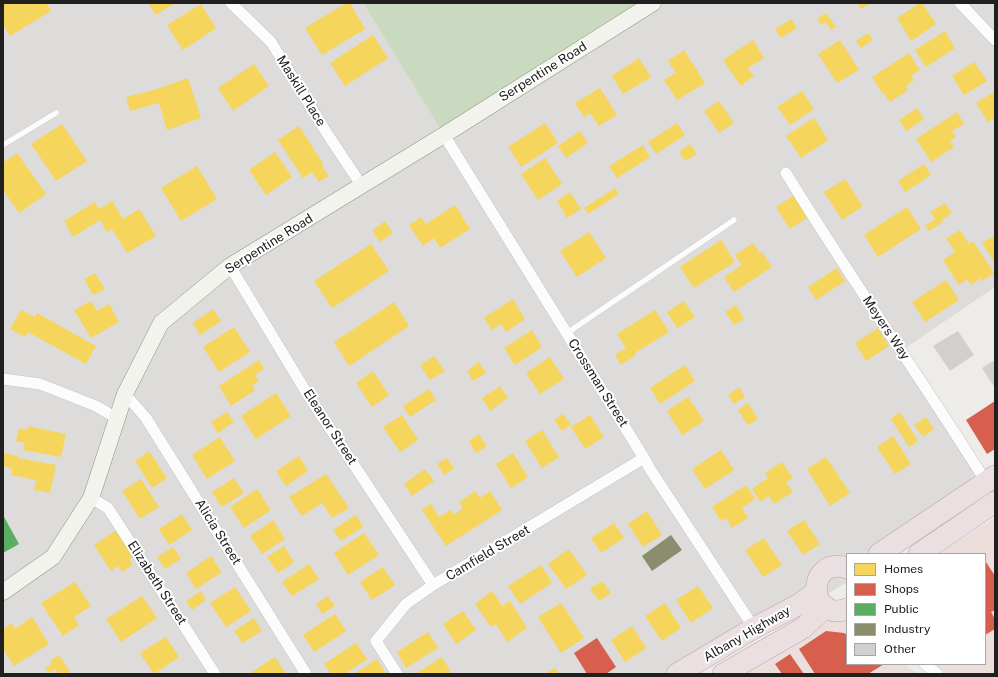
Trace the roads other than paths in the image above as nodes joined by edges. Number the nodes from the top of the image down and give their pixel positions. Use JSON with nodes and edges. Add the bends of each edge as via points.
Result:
{"nodes":[{"id":1,"x":231,"y":3,"type":"edge"},
{"id":2,"x":653,"y":3,"type":"edge"},
{"id":3,"x":960,"y":3,"type":"edge"},
{"id":4,"x":995,"y":40,"type":"edge"},
{"id":5,"x":56,"y":113,"type":"dead end"},
{"id":6,"x":444,"y":135,"type":"junction"},
{"id":7,"x":3,"y":145,"type":"edge"},
{"id":8,"x":786,"y":173,"type":"dead end"},
{"id":9,"x":362,"y":186,"type":"junction"},
{"id":10,"x":734,"y":220,"type":"dead end"},
{"id":11,"x":230,"y":266,"type":"junction"},
{"id":12,"x":567,"y":333,"type":"junction"},
{"id":13,"x":3,"y":379,"type":"edge"},
{"id":14,"x":125,"y":394,"type":"junction"},
{"id":15,"x":118,"y":419,"type":"junction"},
{"id":16,"x":644,"y":458,"type":"junction"},
{"id":17,"x":992,"y":484,"type":"edge"},
{"id":18,"x":91,"y":498,"type":"junction"},
{"id":19,"x":995,"y":502,"type":"edge"},
{"id":20,"x":881,"y":553,"type":"edge"},
{"id":21,"x":920,"y":553,"type":"edge"},
{"id":22,"x":846,"y":568,"type":"edge"},
{"id":23,"x":433,"y":586,"type":"junction"},
{"id":24,"x":3,"y":592,"type":"edge"},
{"id":25,"x":821,"y":599,"type":"junction"},
{"id":26,"x":846,"y":610,"type":"edge"},
{"id":27,"x":754,"y":628,"type":"junction"},
{"id":28,"x":926,"y":665,"type":"edge"},
{"id":29,"x":215,"y":674,"type":"edge"},
{"id":30,"x":306,"y":674,"type":"edge"},
{"id":31,"x":397,"y":674,"type":"edge"},
{"id":32,"x":677,"y":674,"type":"edge"},
{"id":33,"x":723,"y":674,"type":"edge"},
{"id":34,"x":937,"y":674,"type":"edge"}],
"edges":[{"from":1,"to":9,"type":"street","name":"Maskill Place","via":[[271,42]]},
{"from":2,"to":6,"type":"street","name":"Serpentine Road"},
{"from":3,"to":4,"type":"street"},
{"from":5,"to":7,"type":"lane"},
{"from":6,"to":9,"type":"street","name":"Serpentine Road"},
{"from":6,"to":12,"type":"street","name":"Crossman Street"},
{"from":8,"to":17,"type":"street","name":"Meyers Way","via":[[825,236]]},
{"from":9,"to":11,"type":"street","name":"Serpentine Road"},
{"from":10,"to":12,"type":"lane"},
{"from":11,"to":14,"type":"street","name":"Serpentine Road","via":[[161,324]]},
{"from":11,"to":23,"type":"street","name":"Eleanor Street","via":[[308,395]]},
{"from":12,"to":16,"type":"street","name":"Crossman Street"},
{"from":13,"to":15,"type":"street","via":[[40,384],[96,406]]},
{"from":14,"to":15,"type":"street","name":"Serpentine Road"},
{"from":14,"to":30,"type":"street","name":"Alicia Street","via":[[146,418]]},
{"from":15,"to":18,"type":"street","name":"Serpentine Road"},
{"from":16,"to":23,"type":"street","name":"Camfield Street"},
{"from":16,"to":27,"type":"street","name":"Crossman Street"},
{"from":17,"to":20,"type":"highway"},
{"from":18,"to":24,"type":"street","name":"Serpentine Road","via":[[53,557]]},
{"from":18,"to":29,"type":"street","name":"Elizabeth Street","via":[[108,508]]},
{"from":19,"to":21,"type":"highway"},
{"from":22,"to":25,"type":"highway","via":[[836,566],[825,570],[818,580]]},
{"from":23,"to":31,"type":"street","name":"Camfield Street","via":[[406,604],[376,642]]},
{"from":25,"to":26,"type":"highway","via":[[837,611]]},
{"from":25,"to":27,"type":"highway","name":"Albany Highway","via":[[798,605]]},
{"from":25,"to":33,"type":"highway","name":"Albany Highway","via":[[803,628]]},
{"from":27,"to":32,"type":"highway","name":"Albany Highway"},
{"from":28,"to":34,"type":"street"}]}
